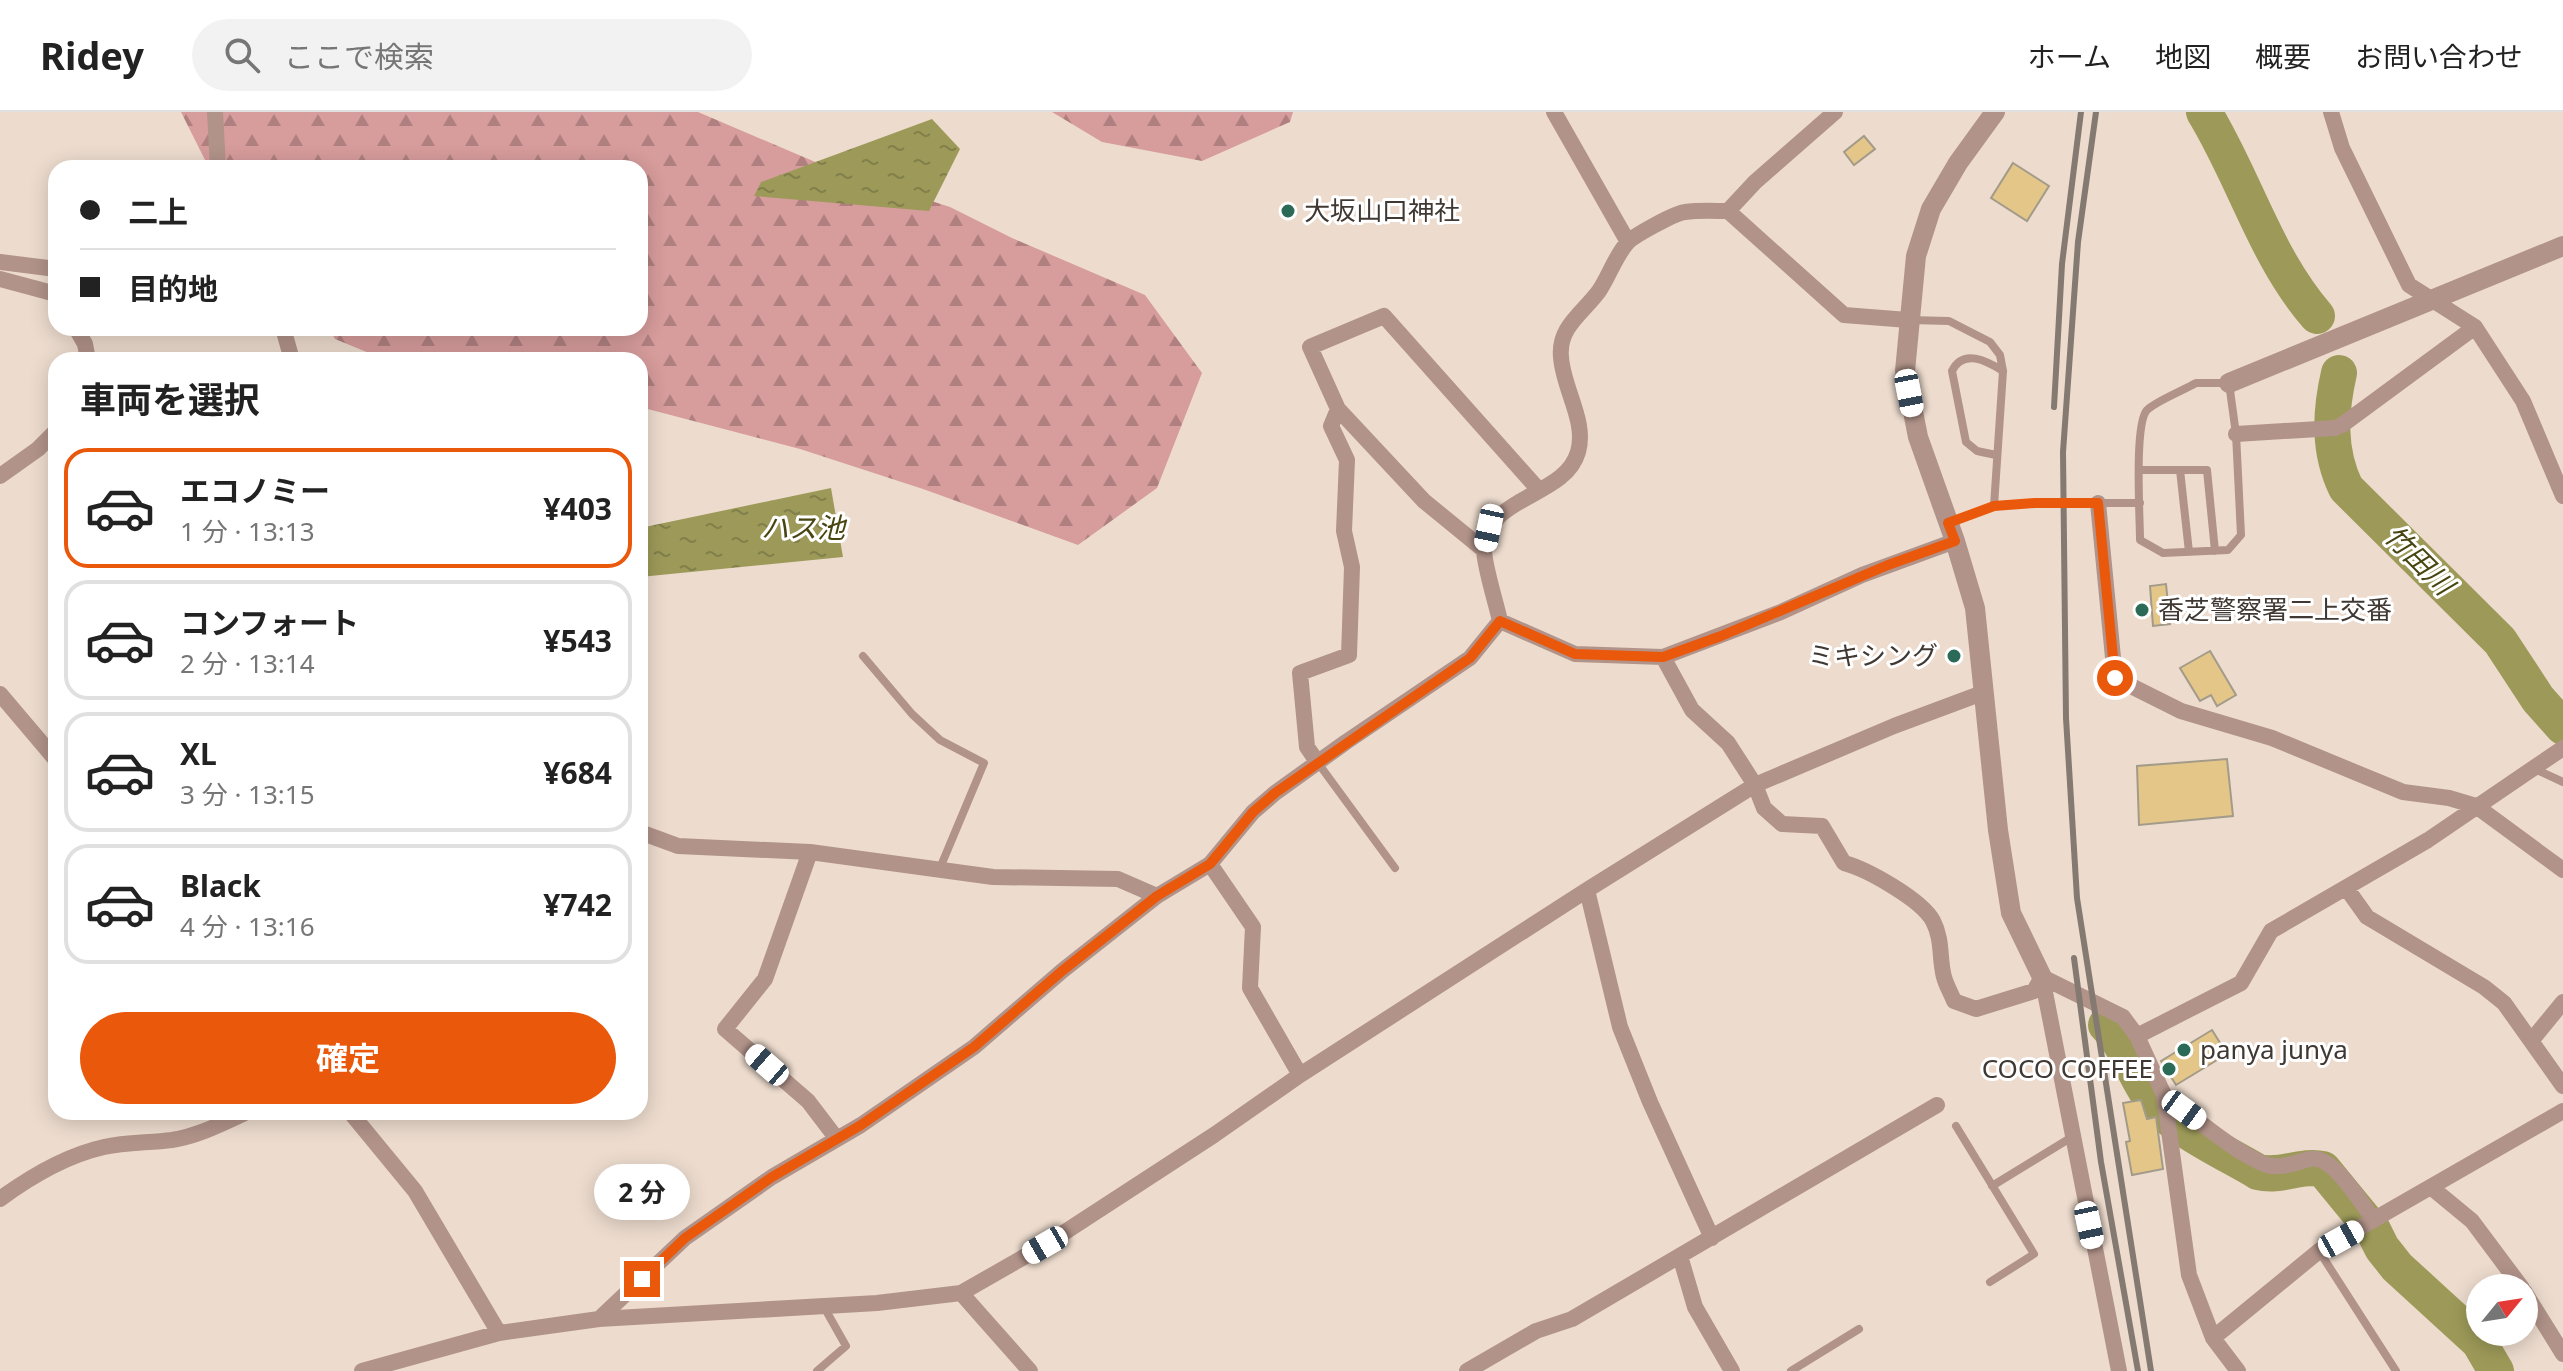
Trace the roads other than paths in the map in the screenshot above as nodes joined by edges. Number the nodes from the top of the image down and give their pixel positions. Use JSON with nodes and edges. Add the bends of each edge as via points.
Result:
{"nodes":[{"id":1,"x":215,"y":112,"type":"edge"},
{"id":2,"x":1554,"y":112,"type":"edge"},
{"id":3,"x":1835,"y":112,"type":"edge"},
{"id":4,"x":1995,"y":112,"type":"edge"},
{"id":5,"x":2331,"y":112,"type":"edge"},
{"id":6,"x":218,"y":160,"type":"edge"},
{"id":7,"x":1728,"y":211,"type":"junction"},
{"id":8,"x":1628,"y":242,"type":"junction"},
{"id":9,"x":2563,"y":246,"type":"edge"},
{"id":10,"x":0,"y":262,"type":"edge"},
{"id":11,"x":48,"y":268,"type":"edge"},
{"id":12,"x":0,"y":279,"type":"edge"},
{"id":13,"x":48,"y":292,"type":"edge"},
{"id":14,"x":2431,"y":301,"type":"junction"},
{"id":15,"x":1908,"y":320,"type":"junction"},
{"id":16,"x":2475,"y":327,"type":"junction"},
{"id":17,"x":2003,"y":371,"type":"junction"},
{"id":18,"x":2229,"y":383,"type":"junction"},
{"id":19,"x":1338,"y":409,"type":"junction"},
{"id":20,"x":2236,"y":434,"type":"junction"},
{"id":21,"x":48,"y":439,"type":"edge"},
{"id":22,"x":1996,"y":455,"type":"junction"},
{"id":23,"x":2139,"y":470,"type":"junction"},
{"id":24,"x":2180,"y":470,"type":"junction"},
{"id":25,"x":0,"y":476,"type":"edge"},
{"id":26,"x":2561,"y":486,"type":"edge"},
{"id":27,"x":1539,"y":490,"type":"junction"},
{"id":28,"x":2098,"y":503,"type":"junction"},
{"id":29,"x":2140,"y":503,"type":"junction"},
{"id":30,"x":1994,"y":506,"type":"junction"},
{"id":31,"x":1952,"y":532,"type":"junction"},
{"id":32,"x":1484,"y":550,"type":"junction"},
{"id":33,"x":2215,"y":551,"type":"junction"},
{"id":34,"x":2189,"y":552,"type":"junction"},
{"id":35,"x":1500,"y":621,"type":"junction"},
{"id":36,"x":863,"y":656,"type":"dead end"},
{"id":37,"x":1663,"y":657,"type":"junction"},
{"id":38,"x":1985,"y":692,"type":"junction"},
{"id":39,"x":0,"y":694,"type":"edge"},
{"id":40,"x":2563,"y":748,"type":"edge"},
{"id":41,"x":48,"y":751,"type":"edge"},
{"id":42,"x":1318,"y":763,"type":"junction"},
{"id":43,"x":2535,"y":769,"type":"junction"},
{"id":44,"x":2563,"y":782,"type":"edge"},
{"id":45,"x":1755,"y":785,"type":"junction"},
{"id":46,"x":2476,"y":806,"type":"junction"},
{"id":47,"x":648,"y":835,"type":"edge"},
{"id":48,"x":810,"y":852,"type":"junction"},
{"id":49,"x":1210,"y":864,"type":"junction"},
{"id":50,"x":940,"y":868,"type":"junction"},
{"id":51,"x":1395,"y":868,"type":"dead end"},
{"id":52,"x":2563,"y":870,"type":"edge"},
{"id":53,"x":2347,"y":889,"type":"junction"},
{"id":54,"x":1587,"y":890,"type":"junction"},
{"id":55,"x":1157,"y":896,"type":"junction"},
{"id":56,"x":2042,"y":977,"type":"junction"},
{"id":57,"x":2563,"y":1002,"type":"edge"},
{"id":58,"x":2137,"y":1036,"type":"junction"},
{"id":59,"x":2531,"y":1041,"type":"junction"},
{"id":60,"x":1300,"y":1075,"type":"junction"},
{"id":61,"x":2563,"y":1086,"type":"edge"},
{"id":62,"x":1937,"y":1105,"type":"dead end"},
{"id":63,"x":2166,"y":1110,"type":"junction"},
{"id":64,"x":2563,"y":1111,"type":"edge"},
{"id":65,"x":229,"y":1120,"type":"edge"},
{"id":66,"x":357,"y":1120,"type":"edge"},
{"id":67,"x":1956,"y":1126,"type":"dead end"},
{"id":68,"x":2072,"y":1137,"type":"junction"},
{"id":69,"x":837,"y":1139,"type":"junction"},
{"id":70,"x":1992,"y":1186,"type":"junction"},
{"id":71,"x":2432,"y":1188,"type":"junction"},
{"id":72,"x":0,"y":1199,"type":"edge"},
{"id":73,"x":2369,"y":1223,"type":"junction"},
{"id":74,"x":1712,"y":1238,"type":"junction"},
{"id":75,"x":2319,"y":1251,"type":"junction"},
{"id":76,"x":1680,"y":1256,"type":"junction"},
{"id":77,"x":2511,"y":1274,"type":"edge"},
{"id":78,"x":1990,"y":1282,"type":"dead end"},
{"id":79,"x":961,"y":1293,"type":"junction"},
{"id":80,"x":823,"y":1306,"type":"junction"},
{"id":81,"x":2538,"y":1314,"type":"edge"},
{"id":82,"x":599,"y":1319,"type":"junction"},
{"id":83,"x":1859,"y":1329,"type":"dead end"},
{"id":84,"x":499,"y":1333,"type":"junction"},
{"id":85,"x":2213,"y":1338,"type":"junction"},
{"id":86,"x":2563,"y":1354,"type":"edge"},
{"id":87,"x":362,"y":1371,"type":"edge"},
{"id":88,"x":817,"y":1371,"type":"edge"},
{"id":89,"x":1030,"y":1371,"type":"edge"},
{"id":90,"x":1467,"y":1371,"type":"edge"},
{"id":91,"x":1732,"y":1371,"type":"edge"},
{"id":92,"x":1791,"y":1371,"type":"edge"},
{"id":93,"x":2119,"y":1371,"type":"edge"},
{"id":94,"x":2238,"y":1371,"type":"edge"},
{"id":95,"x":2396,"y":1371,"type":"edge"}],
"edges":[{"from":1,"to":6,"type":"street"},
{"from":2,"to":8,"type":"street"},
{"from":3,"to":7,"type":"street"},
{"from":4,"to":15,"type":"street","via":[[1931,209],[1916,256]]},
{"from":5,"to":14,"type":"street","via":[[2342,148],[2409,285]]},
{"from":7,"to":8,"type":"street","via":[[1682,212]]},
{"from":7,"to":15,"type":"street","via":[[1844,315]]},
{"from":8,"to":27,"type":"street","via":[[1562,338],[1565,382],[1580,430],[1578,453],[1559,479]]},
{"from":9,"to":14,"type":"street"},
{"from":10,"to":11,"type":"street"},
{"from":12,"to":13,"type":"street"},
{"from":14,"to":16,"type":"street"},
{"from":14,"to":18,"type":"street"},
{"from":15,"to":17,"type":"lane","via":[[1949,321],[1990,342]]},
{"from":15,"to":31,"type":"street","via":[[1905,371],[1918,437]]},
{"from":16,"to":20,"type":"street","via":[[2329,428]]},
{"from":16,"to":26,"type":"street","via":[[2523,401]]},
{"from":17,"to":22,"type":"lane"},
{"from":17,"to":22,"type":"lane","via":[[1983,359],[1963,358],[1952,371],[1966,442]]},
{"from":18,"to":20,"type":"lane"},
{"from":18,"to":23,"type":"lane","via":[[2196,383],[2147,410]]},
{"from":19,"to":27,"type":"street","via":[[1310,347],[1384,316]]},
{"from":19,"to":32,"type":"street","via":[[1424,501]]},
{"from":19,"to":42,"type":"street","via":[[1331,426],[1347,460],[1349,655],[1300,673],[1307,747]]},
{"from":20,"to":33,"type":"lane","via":[[2241,535],[2228,550]]},
{"from":21,"to":25,"type":"street"},
{"from":22,"to":30,"type":"lane"},
{"from":23,"to":24,"type":"lane"},
{"from":23,"to":29,"type":"lane"},
{"from":24,"to":33,"type":"lane","via":[[2207,470]]},
{"from":24,"to":34,"type":"lane"},
{"from":27,"to":32,"type":"street","via":[[1515,503],[1489,528]]},
{"from":28,"to":29,"type":"lane"},
{"from":28,"to":30,"type":"lane"},
{"from":28,"to":46,"type":"street","via":[[2115,678],[2181,711],[2272,738],[2403,792]]},
{"from":29,"to":34,"type":"lane","via":[[2140,540],[2163,553]]},
{"from":30,"to":31,"type":"lane"},
{"from":31,"to":37,"type":"street","via":[[1769,617]]},
{"from":31,"to":38,"type":"street","via":[[1975,608]]},
{"from":32,"to":35,"type":"street"},
{"from":33,"to":34,"type":"lane"},
{"from":35,"to":37,"type":"street","via":[[1575,654]]},
{"from":35,"to":42,"type":"street","via":[[1470,658]]},
{"from":36,"to":50,"type":"lane","via":[[940,740],[984,763]]},
{"from":37,"to":45,"type":"street","via":[[1692,710],[1728,743]]},
{"from":38,"to":45,"type":"street"},
{"from":38,"to":56,"type":"street","via":[[2011,913]]},
{"from":39,"to":41,"type":"street"},
{"from":40,"to":43,"type":"street"},
{"from":42,"to":49,"type":"street","via":[[1253,812]]},
{"from":42,"to":51,"type":"lane"},
{"from":43,"to":44,"type":"lane"},
{"from":43,"to":46,"type":"street"},
{"from":45,"to":54,"type":"street"},
{"from":45,"to":56,"type":"street","via":[[1764,808],[1782,824],[1822,826],[1844,863],[1888,882],[1932,919],[1941,944],[1943,976],[1954,1001],[1976,1009],[2034,991]]},
{"from":46,"to":52,"type":"street"},
{"from":46,"to":53,"type":"street"},
{"from":47,"to":48,"type":"street","via":[[678,846]]},
{"from":48,"to":50,"type":"street"},
{"from":48,"to":69,"type":"street","via":[[765,979],[725,1029],[808,1101]]},
{"from":49,"to":55,"type":"street"},
{"from":49,"to":60,"type":"street","via":[[1253,927],[1250,988]]},
{"from":50,"to":55,"type":"street","via":[[993,877],[1118,879]]},
{"from":53,"to":58,"type":"street","via":[[2271,931],[2241,983]]},
{"from":53,"to":59,"type":"street","via":[[2367,917],[2504,1003]]},
{"from":54,"to":60,"type":"street"},
{"from":54,"to":74,"type":"street","via":[[1620,1027]]},
{"from":55,"to":69,"type":"street","via":[[974,1047]]},
{"from":56,"to":58,"type":"street","via":[[2123,1017]]},
{"from":56,"to":68,"type":"street"},
{"from":57,"to":59,"type":"street"},
{"from":58,"to":63,"type":"street"},
{"from":59,"to":61,"type":"street"},
{"from":60,"to":79,"type":"street","via":[[1045,1245]]},
{"from":62,"to":74,"type":"street"},
{"from":63,"to":73,"type":"street","via":[[2270,1166],[2315,1157],[2327,1161]]},
{"from":63,"to":85,"type":"street","via":[[2189,1275]]},
{"from":64,"to":71,"type":"street"},
{"from":65,"to":72,"type":"street","via":[[174,1140],[87,1151]]},
{"from":66,"to":84,"type":"street","via":[[415,1191]]},
{"from":67,"to":70,"type":"lane"},
{"from":68,"to":70,"type":"lane"},
{"from":68,"to":93,"type":"street"},
{"from":69,"to":82,"type":"street","via":[[685,1238]]},
{"from":70,"to":78,"type":"lane","via":[[2034,1254]]},
{"from":71,"to":73,"type":"street"},
{"from":71,"to":77,"type":"street","via":[[2472,1221]]},
{"from":73,"to":75,"type":"street"},
{"from":74,"to":76,"type":"street"},
{"from":75,"to":85,"type":"street"},
{"from":75,"to":95,"type":"lane"},
{"from":76,"to":90,"type":"street","via":[[1572,1319],[1536,1331]]},
{"from":76,"to":91,"type":"street","via":[[1695,1307]]},
{"from":79,"to":80,"type":"street"},
{"from":79,"to":89,"type":"street"},
{"from":80,"to":82,"type":"street"},
{"from":80,"to":88,"type":"lane","via":[[846,1346]]},
{"from":81,"to":86,"type":"street"},
{"from":82,"to":84,"type":"street"},
{"from":83,"to":92,"type":"lane"},
{"from":84,"to":87,"type":"street"},
{"from":85,"to":94,"type":"street"}]}
